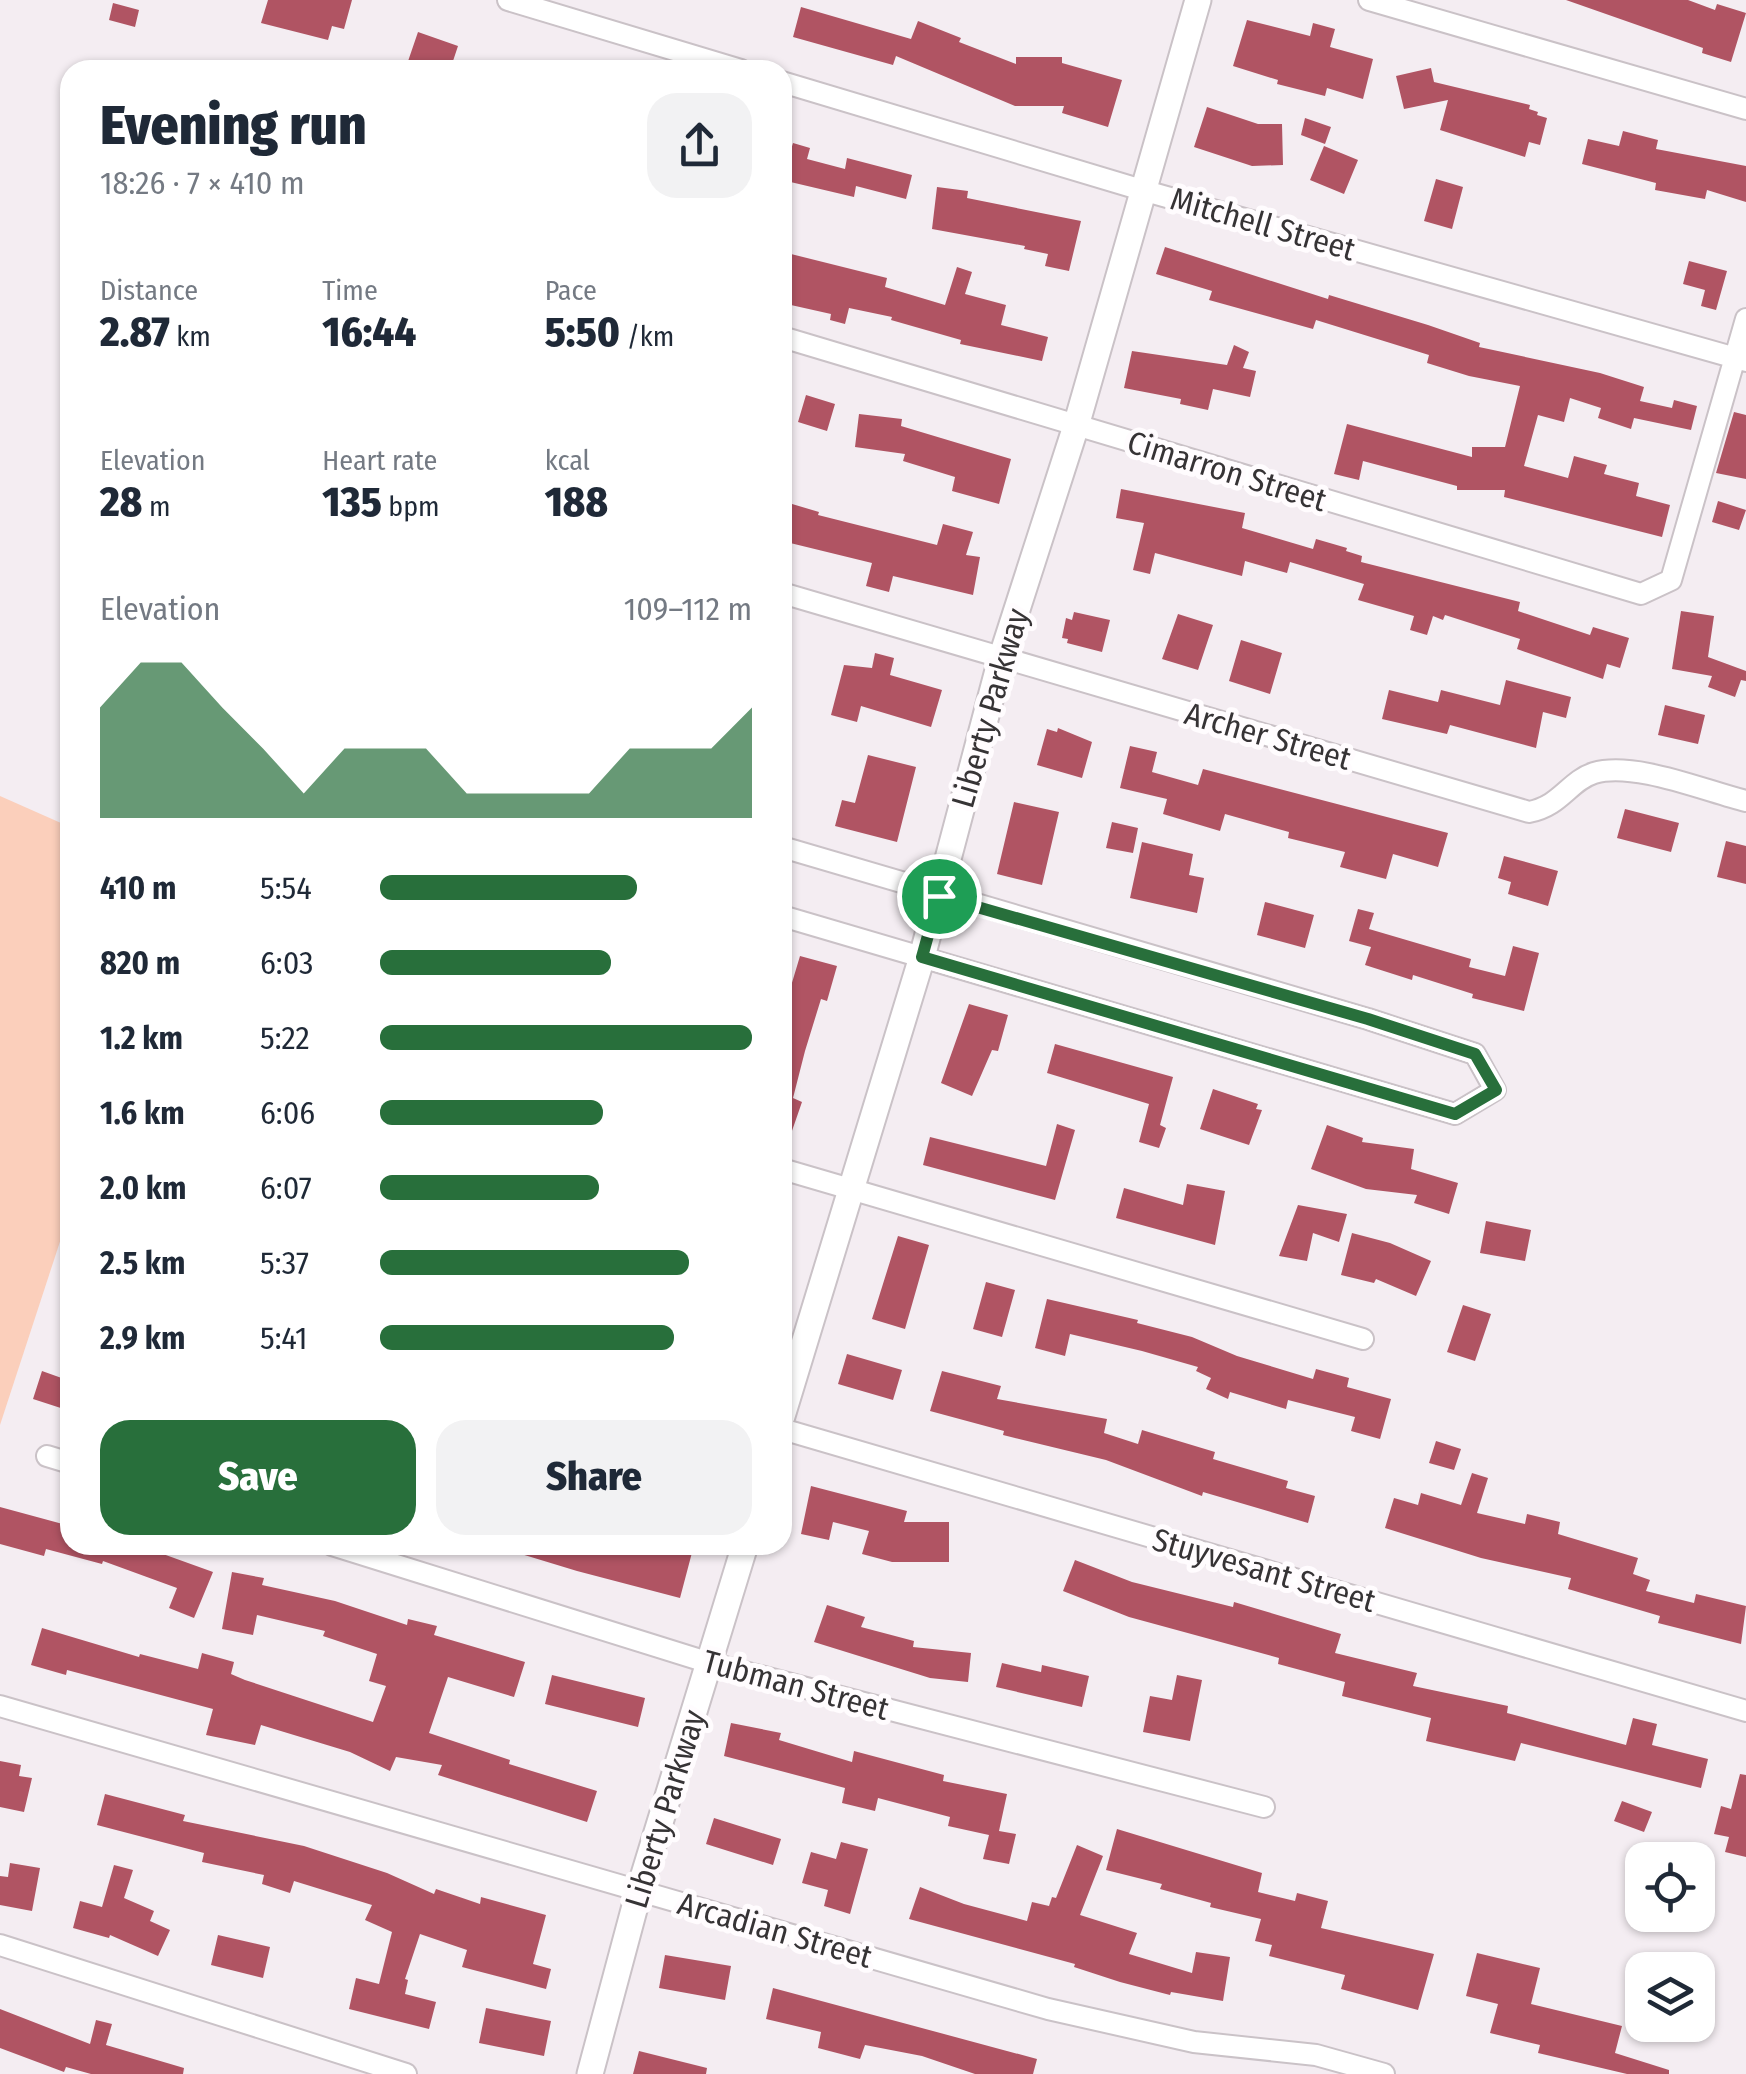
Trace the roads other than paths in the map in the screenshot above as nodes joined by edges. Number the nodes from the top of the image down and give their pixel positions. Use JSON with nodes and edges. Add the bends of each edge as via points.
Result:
{"nodes":[{"id":1,"x":508,"y":0,"type":"edge"},
{"id":2,"x":1198,"y":0,"type":"edge"},
{"id":3,"x":1369,"y":0,"type":"edge"},
{"id":4,"x":709,"y":60,"type":"edge"},
{"id":5,"x":792,"y":85,"type":"edge"},
{"id":6,"x":1746,"y":109,"type":"edge"},
{"id":7,"x":1142,"y":190,"type":"junction"},
{"id":8,"x":1746,"y":319,"type":"edge"},
{"id":9,"x":792,"y":340,"type":"edge"},
{"id":10,"x":1741,"y":360,"type":"edge"},
{"id":11,"x":1076,"y":426,"type":"junction"},
{"id":12,"x":792,"y":596,"type":"edge"},
{"id":13,"x":1002,"y":660,"type":"junction"},
{"id":14,"x":1746,"y":802,"type":"edge"},
{"id":15,"x":792,"y":850,"type":"edge"},
{"id":16,"x":939,"y":896,"type":"junction"},
{"id":17,"x":792,"y":919,"type":"edge"},
{"id":18,"x":922,"y":957,"type":"junction"},
{"id":19,"x":792,"y":1172,"type":"edge"},
{"id":20,"x":850,"y":1190,"type":"junction"},
{"id":21,"x":1364,"y":1339,"type":"dead end"},
{"id":22,"x":792,"y":1383,"type":"edge"},
{"id":23,"x":792,"y":1432,"type":"edge"},
{"id":24,"x":47,"y":1456,"type":"dead end"},
{"id":25,"x":60,"y":1460,"type":"edge"},
{"id":26,"x":364,"y":1555,"type":"edge"},
{"id":27,"x":742,"y":1555,"type":"edge"},
{"id":28,"x":710,"y":1663,"type":"junction"},
{"id":29,"x":0,"y":1706,"type":"edge"},
{"id":30,"x":1746,"y":1711,"type":"edge"},
{"id":31,"x":1264,"y":1807,"type":"dead end"},
{"id":32,"x":639,"y":1891,"type":"junction"},
{"id":33,"x":0,"y":1945,"type":"edge"},
{"id":34,"x":406,"y":2074,"type":"edge"},
{"id":35,"x":590,"y":2074,"type":"edge"},
{"id":36,"x":1384,"y":2074,"type":"edge"}],
"edges":[{"from":1,"to":4,"type":"street"},
{"from":2,"to":7,"type":"street","name":"Liberty Parkway"},
{"from":3,"to":6,"type":"street"},
{"from":5,"to":7,"type":"street","name":"Mitchell Street"},
{"from":7,"to":10,"type":"street","name":"Mitchell Street"},
{"from":7,"to":11,"type":"street","name":"Liberty Parkway"},
{"from":8,"to":10,"type":"street"},
{"from":9,"to":11,"type":"street","name":"Cimarron Street"},
{"from":10,"to":11,"type":"street","name":"Cimarron Street","via":[[1671,580],[1641,594]]},
{"from":11,"to":13,"type":"street","name":"Liberty Parkway"},
{"from":12,"to":13,"type":"street","name":"Archer Street"},
{"from":13,"to":14,"type":"street","name":"Archer Street","via":[[1529,812],[1548,808],[1590,774],[1609,771]]},
{"from":13,"to":16,"type":"street","name":"Liberty Parkway"},
{"from":15,"to":16,"type":"street"},
{"from":16,"to":18,"type":"street","name":"Liberty Parkway"},
{"from":16,"to":18,"type":"street","via":[[1475,1054],[1496,1090],[1455,1114]]},
{"from":17,"to":18,"type":"street"},
{"from":18,"to":20,"type":"street","name":"Liberty Parkway"},
{"from":19,"to":20,"type":"street"},
{"from":20,"to":21,"type":"street"},
{"from":20,"to":22,"type":"street","name":"Liberty Parkway"},
{"from":23,"to":30,"type":"street","name":"Stuyvesant Street"},
{"from":24,"to":25,"type":"street"},
{"from":26,"to":28,"type":"street","name":"Tubman Street"},
{"from":27,"to":28,"type":"street","name":"Liberty Parkway"},
{"from":28,"to":31,"type":"street","name":"Tubman Street"},
{"from":28,"to":32,"type":"street","name":"Liberty Parkway"},
{"from":29,"to":32,"type":"street","name":"Arcadian Street"},
{"from":32,"to":35,"type":"street","name":"Liberty Parkway"},
{"from":32,"to":36,"type":"street","name":"Arcadian Street","via":[[1086,2018],[1194,2042],[1316,2055]]},
{"from":33,"to":34,"type":"street"}]}
